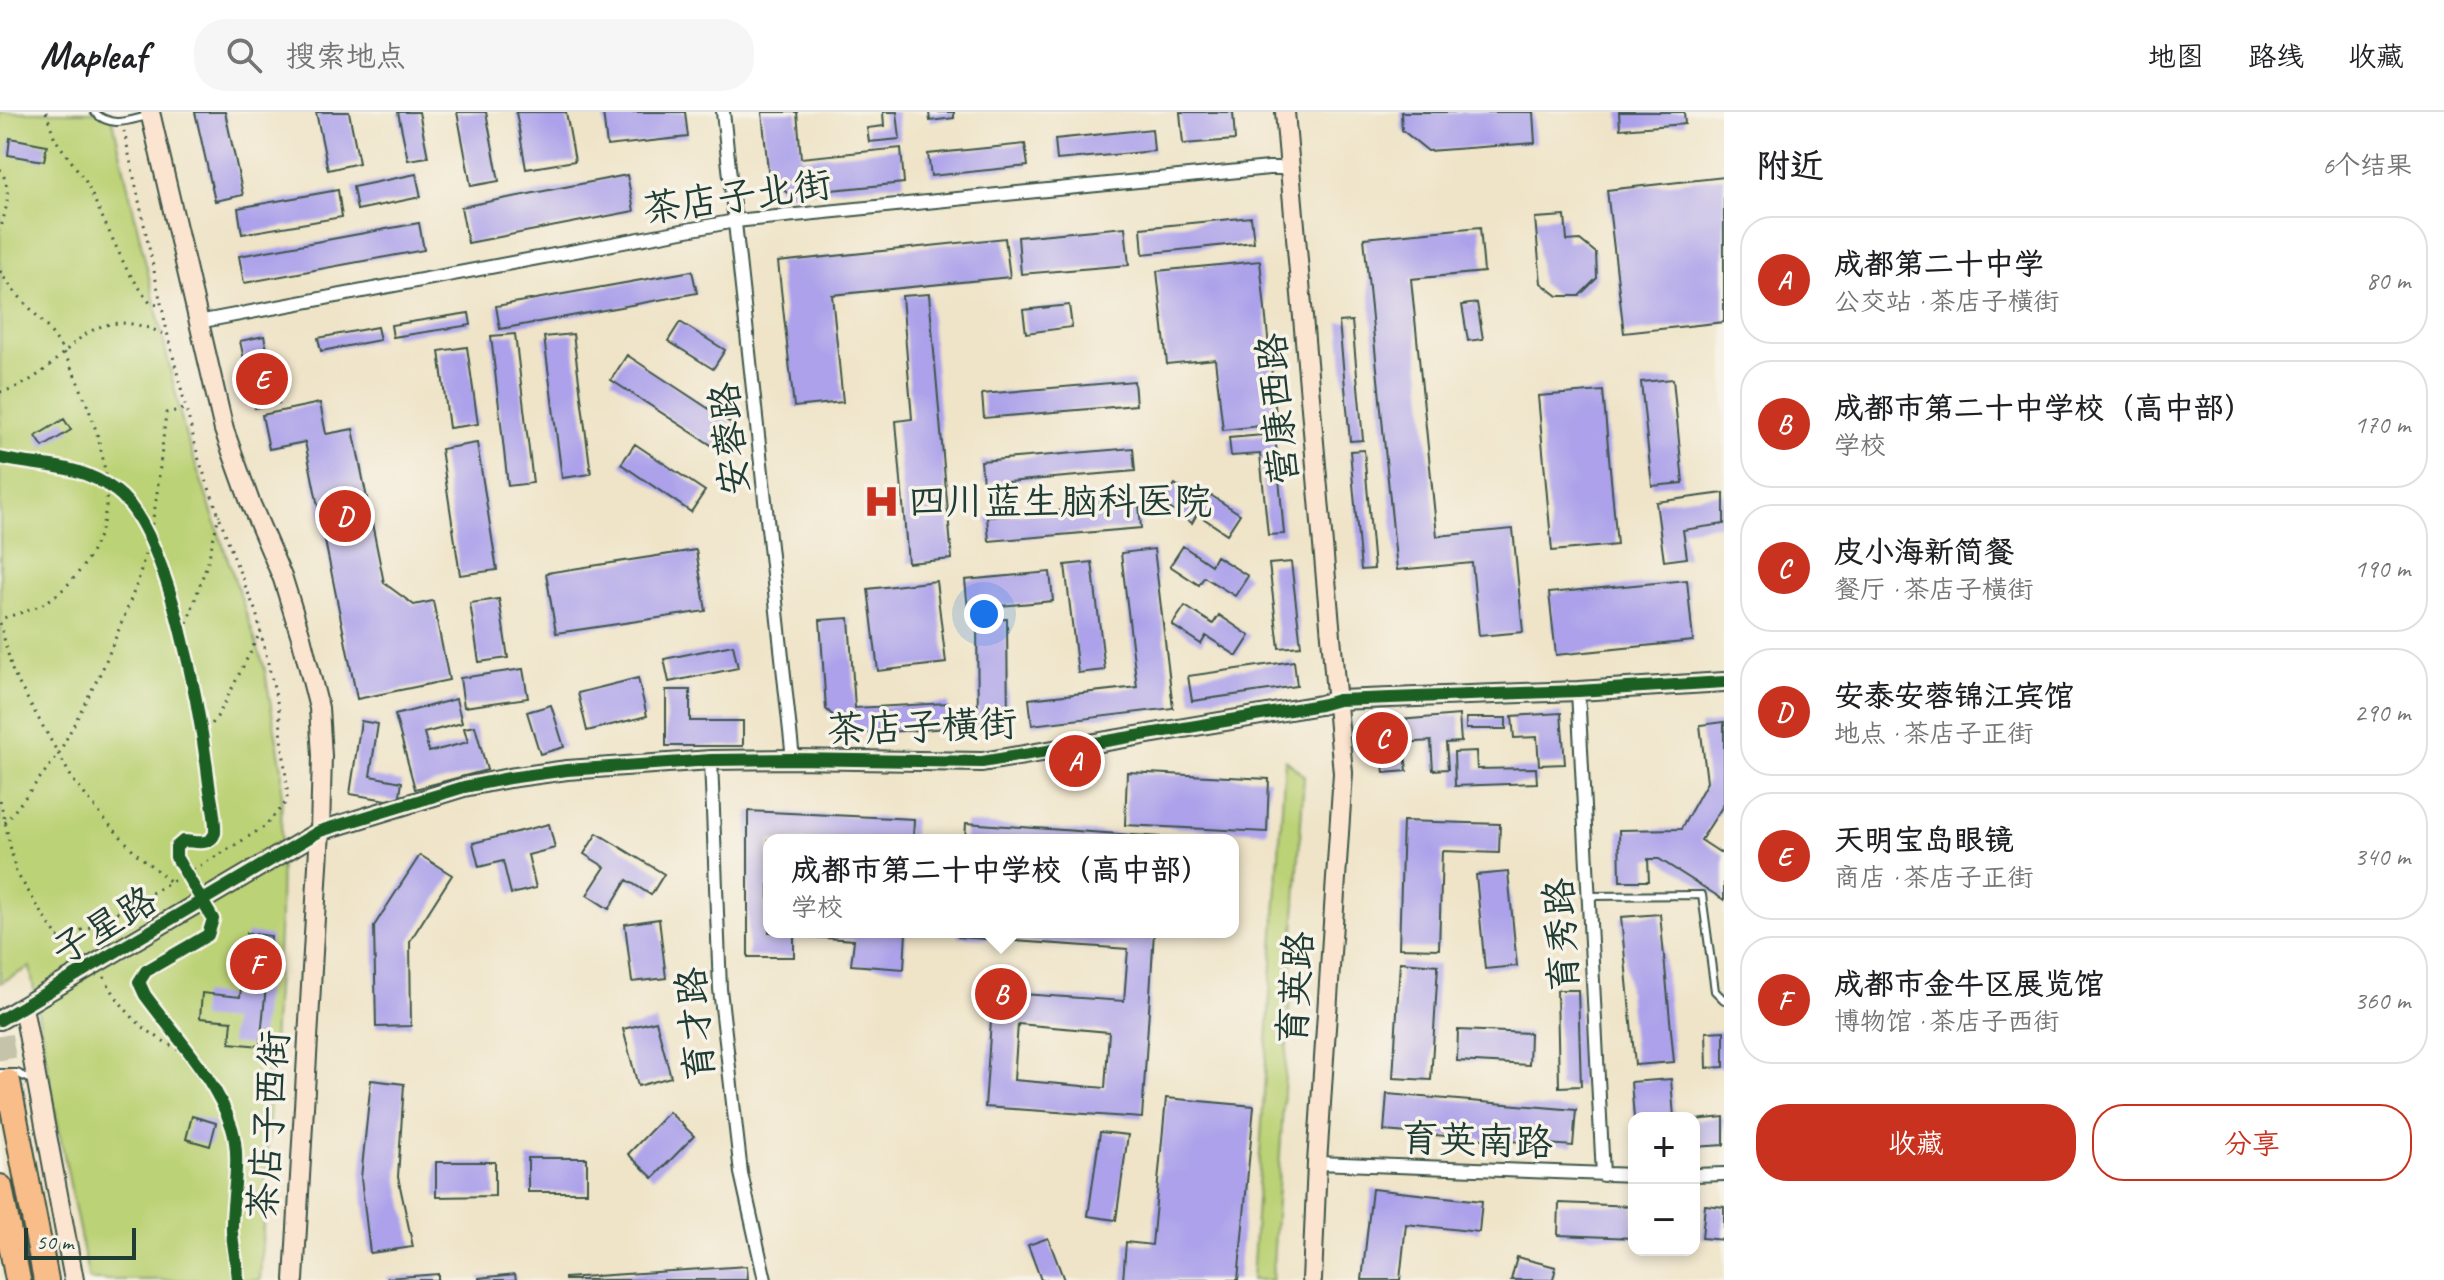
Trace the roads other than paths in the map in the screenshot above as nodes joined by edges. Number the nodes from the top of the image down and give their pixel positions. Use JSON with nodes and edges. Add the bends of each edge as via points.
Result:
{"nodes":[{"id":1,"x":94,"y":112,"type":"edge"},
{"id":2,"x":723,"y":112,"type":"edge"},
{"id":3,"x":1285,"y":112,"type":"edge"},
{"id":4,"x":150,"y":114,"type":"edge"},
{"id":5,"x":1289,"y":168,"type":"junction"},
{"id":6,"x":735,"y":221,"type":"junction"},
{"id":7,"x":198,"y":322,"type":"junction"},
{"id":8,"x":1724,"y":682,"type":"edge"},
{"id":9,"x":1578,"y":691,"type":"junction"},
{"id":10,"x":1338,"y":700,"type":"junction"},
{"id":11,"x":793,"y":759,"type":"junction"},
{"id":12,"x":711,"y":760,"type":"junction"},
{"id":13,"x":320,"y":831,"type":"junction"},
{"id":14,"x":1589,"y":896,"type":"junction"},
{"id":15,"x":1724,"y":1000,"type":"edge"},
{"id":16,"x":23,"y":1007,"type":"junction"},
{"id":17,"x":0,"y":1020,"type":"edge"},
{"id":18,"x":4,"y":1078,"type":"edge"},
{"id":19,"x":36,"y":1083,"type":"junction"},
{"id":20,"x":1317,"y":1163,"type":"junction"},
{"id":21,"x":1724,"y":1174,"type":"edge"},
{"id":22,"x":1603,"y":1175,"type":"junction"},
{"id":23,"x":1628,"y":1175,"type":"edge"},
{"id":24,"x":1700,"y":1175,"type":"edge"},
{"id":25,"x":0,"y":1187,"type":"edge"},
{"id":26,"x":18,"y":1280,"type":"edge"},
{"id":27,"x":46,"y":1280,"type":"edge"},
{"id":28,"x":74,"y":1280,"type":"edge"},
{"id":29,"x":294,"y":1280,"type":"edge"},
{"id":30,"x":765,"y":1280,"type":"edge"},
{"id":31,"x":1312,"y":1280,"type":"edge"}],
"edges":[{"from":1,"to":4,"type":"lane","via":[[105,121],[122,122]]},
{"from":2,"to":6,"type":"street","name":"安蓉路"},
{"from":3,"to":5,"type":"street","name":"营康西路"},
{"from":4,"to":7,"type":"street","name":"茶店子西街"},
{"from":5,"to":6,"type":"street","name":"茶店子北街"},
{"from":5,"to":10,"type":"street","name":"营康西路"},
{"from":6,"to":7,"type":"street","name":"茶店子北街"},
{"from":6,"to":11,"type":"street","name":"安蓉路"},
{"from":7,"to":13,"type":"street","name":"茶店子西街","via":[[224,430],[283,579],[319,708]]},
{"from":8,"to":9,"type":"street","name":"茶店子横街"},
{"from":9,"to":10,"type":"street","name":"茶店子横街"},
{"from":9,"to":14,"type":"street","name":"育秀路"},
{"from":10,"to":11,"type":"street","name":"茶店子横街","via":[[982,762]]},
{"from":10,"to":20,"type":"street","name":"育英路","via":[[1343,773]]},
{"from":11,"to":12,"type":"street","name":"茶店子横街"},
{"from":12,"to":13,"type":"street","name":"茶店子横街","via":[[509,778]]},
{"from":12,"to":30,"type":"street","name":"育才路","via":[[720,989],[741,1173]]},
{"from":13,"to":16,"type":"street","name":"子星路"},
{"from":13,"to":29,"type":"street","name":"茶店子西街"},
{"from":14,"to":15,"type":"lane","via":[[1702,895],[1715,991]]},
{"from":14,"to":22,"type":"street","name":"育秀路"},
{"from":16,"to":17,"type":"street","name":"子星路"},
{"from":16,"to":19,"type":"street"},
{"from":18,"to":19,"type":"lane","via":[[17,1073]]},
{"from":18,"to":27,"type":"highway"},
{"from":19,"to":28,"type":"street"},
{"from":20,"to":22,"type":"street","name":"育英南路"},
{"from":20,"to":31,"type":"street","name":"育英路"},
{"from":21,"to":24,"type":"street"},
{"from":22,"to":23,"type":"street","name":"育英南路"},
{"from":25,"to":26,"type":"highway"}]}
